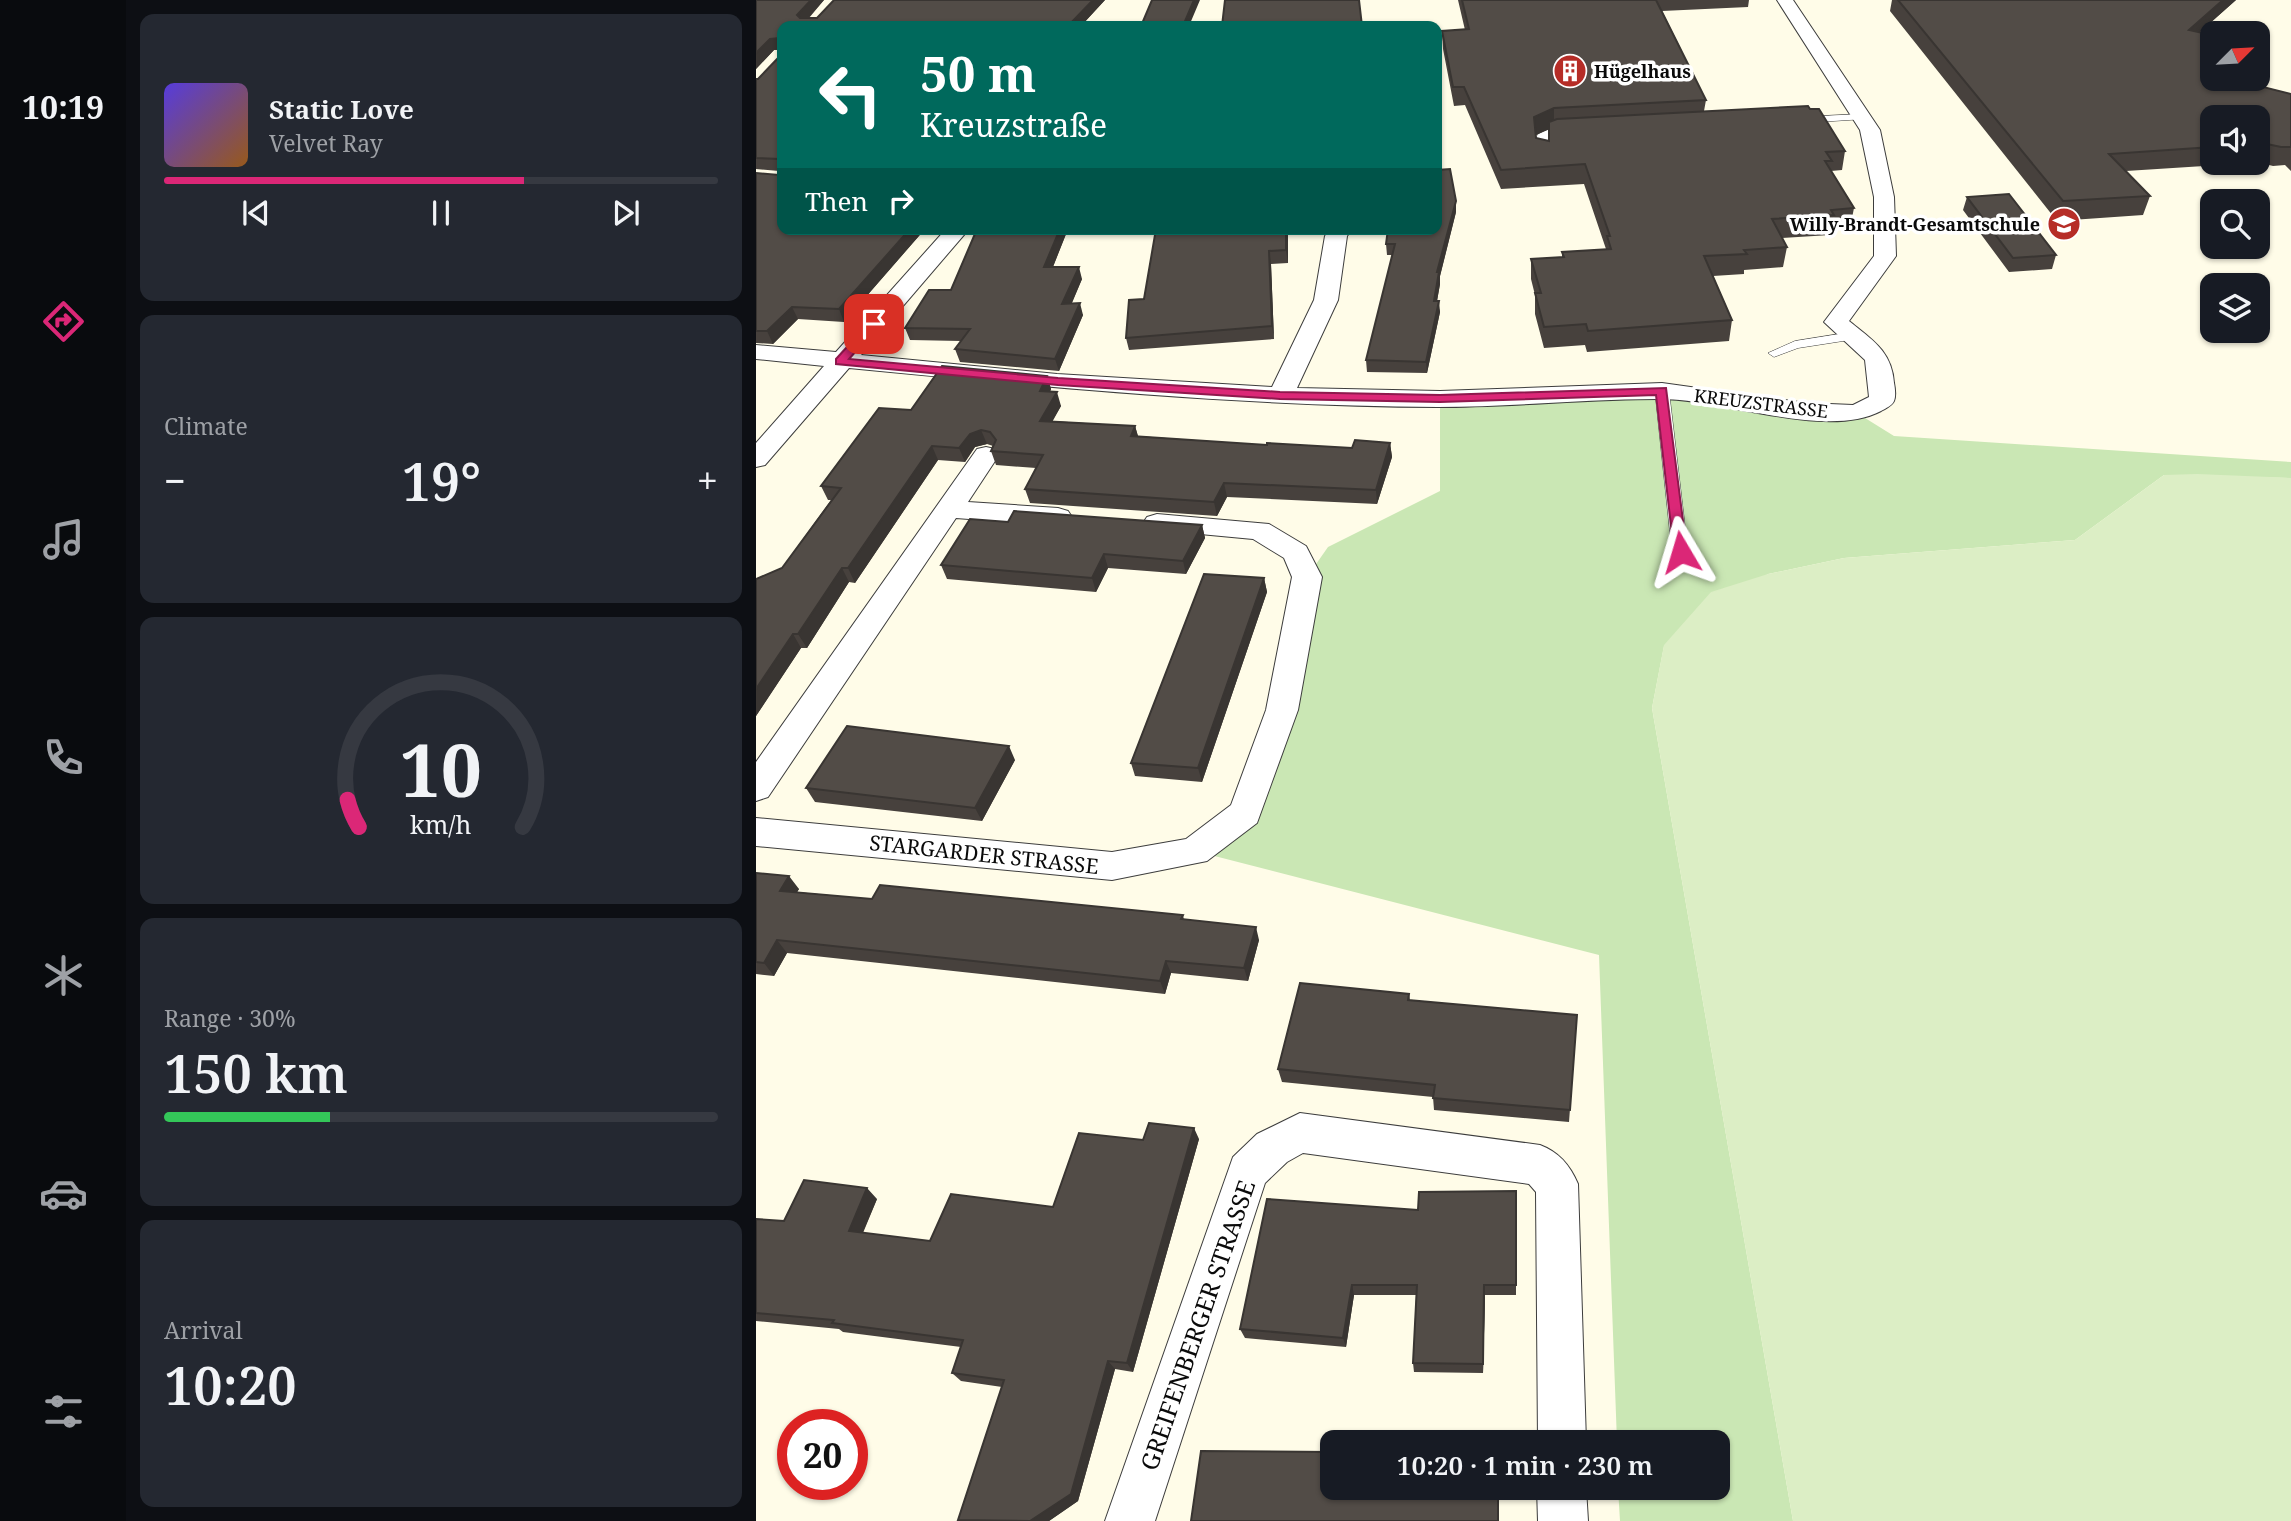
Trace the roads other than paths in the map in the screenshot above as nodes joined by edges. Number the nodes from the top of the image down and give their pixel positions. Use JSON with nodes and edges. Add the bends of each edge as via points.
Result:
{"nodes":[{"id":1,"x":1785,"y":0,"type":"edge"},
{"id":2,"x":1861,"y":117,"type":"junction"},
{"id":3,"x":1792,"y":120,"type":"edge"},
{"id":4,"x":1582,"y":129,"type":"edge"},
{"id":5,"x":1543,"y":156,"type":"edge"},
{"id":6,"x":953,"y":235,"type":"edge"},
{"id":7,"x":1337,"y":235,"type":"edge"},
{"id":8,"x":1852,"y":337,"type":"junction"},
{"id":9,"x":756,"y":352,"type":"edge"},
{"id":10,"x":1774,"y":353,"type":"dead end"},
{"id":11,"x":841,"y":362,"type":"junction"},
{"id":12,"x":1662,"y":391,"type":"junction"},
{"id":13,"x":1280,"y":395,"type":"junction"},
{"id":14,"x":986,"y":455,"type":"dead end"},
{"id":15,"x":756,"y":459,"type":"edge"},
{"id":16,"x":949,"y":509,"type":"junction"},
{"id":17,"x":1087,"y":519,"type":"edge"},
{"id":18,"x":1128,"y":522,"type":"edge"},
{"id":19,"x":1681,"y":552,"type":"dead end"},
{"id":20,"x":756,"y":788,"type":"edge"},
{"id":21,"x":756,"y":832,"type":"edge"},
{"id":22,"x":1562,"y":1430,"type":"edge"},
{"id":23,"x":1563,"y":1500,"type":"edge"},
{"id":24,"x":1130,"y":1521,"type":"edge"},
{"id":25,"x":1563,"y":1521,"type":"edge"}],
"edges":[{"from":1,"to":2,"type":"street"},
{"from":2,"to":3,"type":"lane"},
{"from":2,"to":8,"type":"street","via":[[1870,130],[1884,197],[1885,256],[1836,322]]},
{"from":4,"to":5,"type":"lane","via":[[1545,133],[1541,137]]},
{"from":6,"to":11,"type":"street"},
{"from":7,"to":13,"type":"street","via":[[1326,300]]},
{"from":8,"to":10,"type":"lane","via":[[1795,345]]},
{"from":8,"to":12,"type":"street","name":"KREUZSTRASSE","via":[[1878,356],[1883,368],[1882,400],[1857,413],[1806,411]]},
{"from":9,"to":11,"type":"street","name":"KREUZSTRASSE"},
{"from":11,"to":13,"type":"street","name":"KREUZSTRASSE"},
{"from":11,"to":15,"type":"street"},
{"from":12,"to":13,"type":"street","name":"KREUZSTRASSE","via":[[1440,399]]},
{"from":12,"to":19,"type":"lane"},
{"from":14,"to":16,"type":"street"},
{"from":16,"to":17,"type":"street"},
{"from":16,"to":20,"type":"street"},
{"from":18,"to":21,"type":"street","name":"STARGARDER STRASSE","via":[[1259,530],[1296,553],[1307,577],[1282,710],[1245,813],[1195,850],[1112,866]]},
{"from":22,"to":24,"type":"street","name":"GREIFENBERGER STRASSE","via":[[1557,1184],[1540,1165],[1300,1133],[1272,1148],[1248,1171]]},
{"from":23,"to":25,"type":"street"}]}
